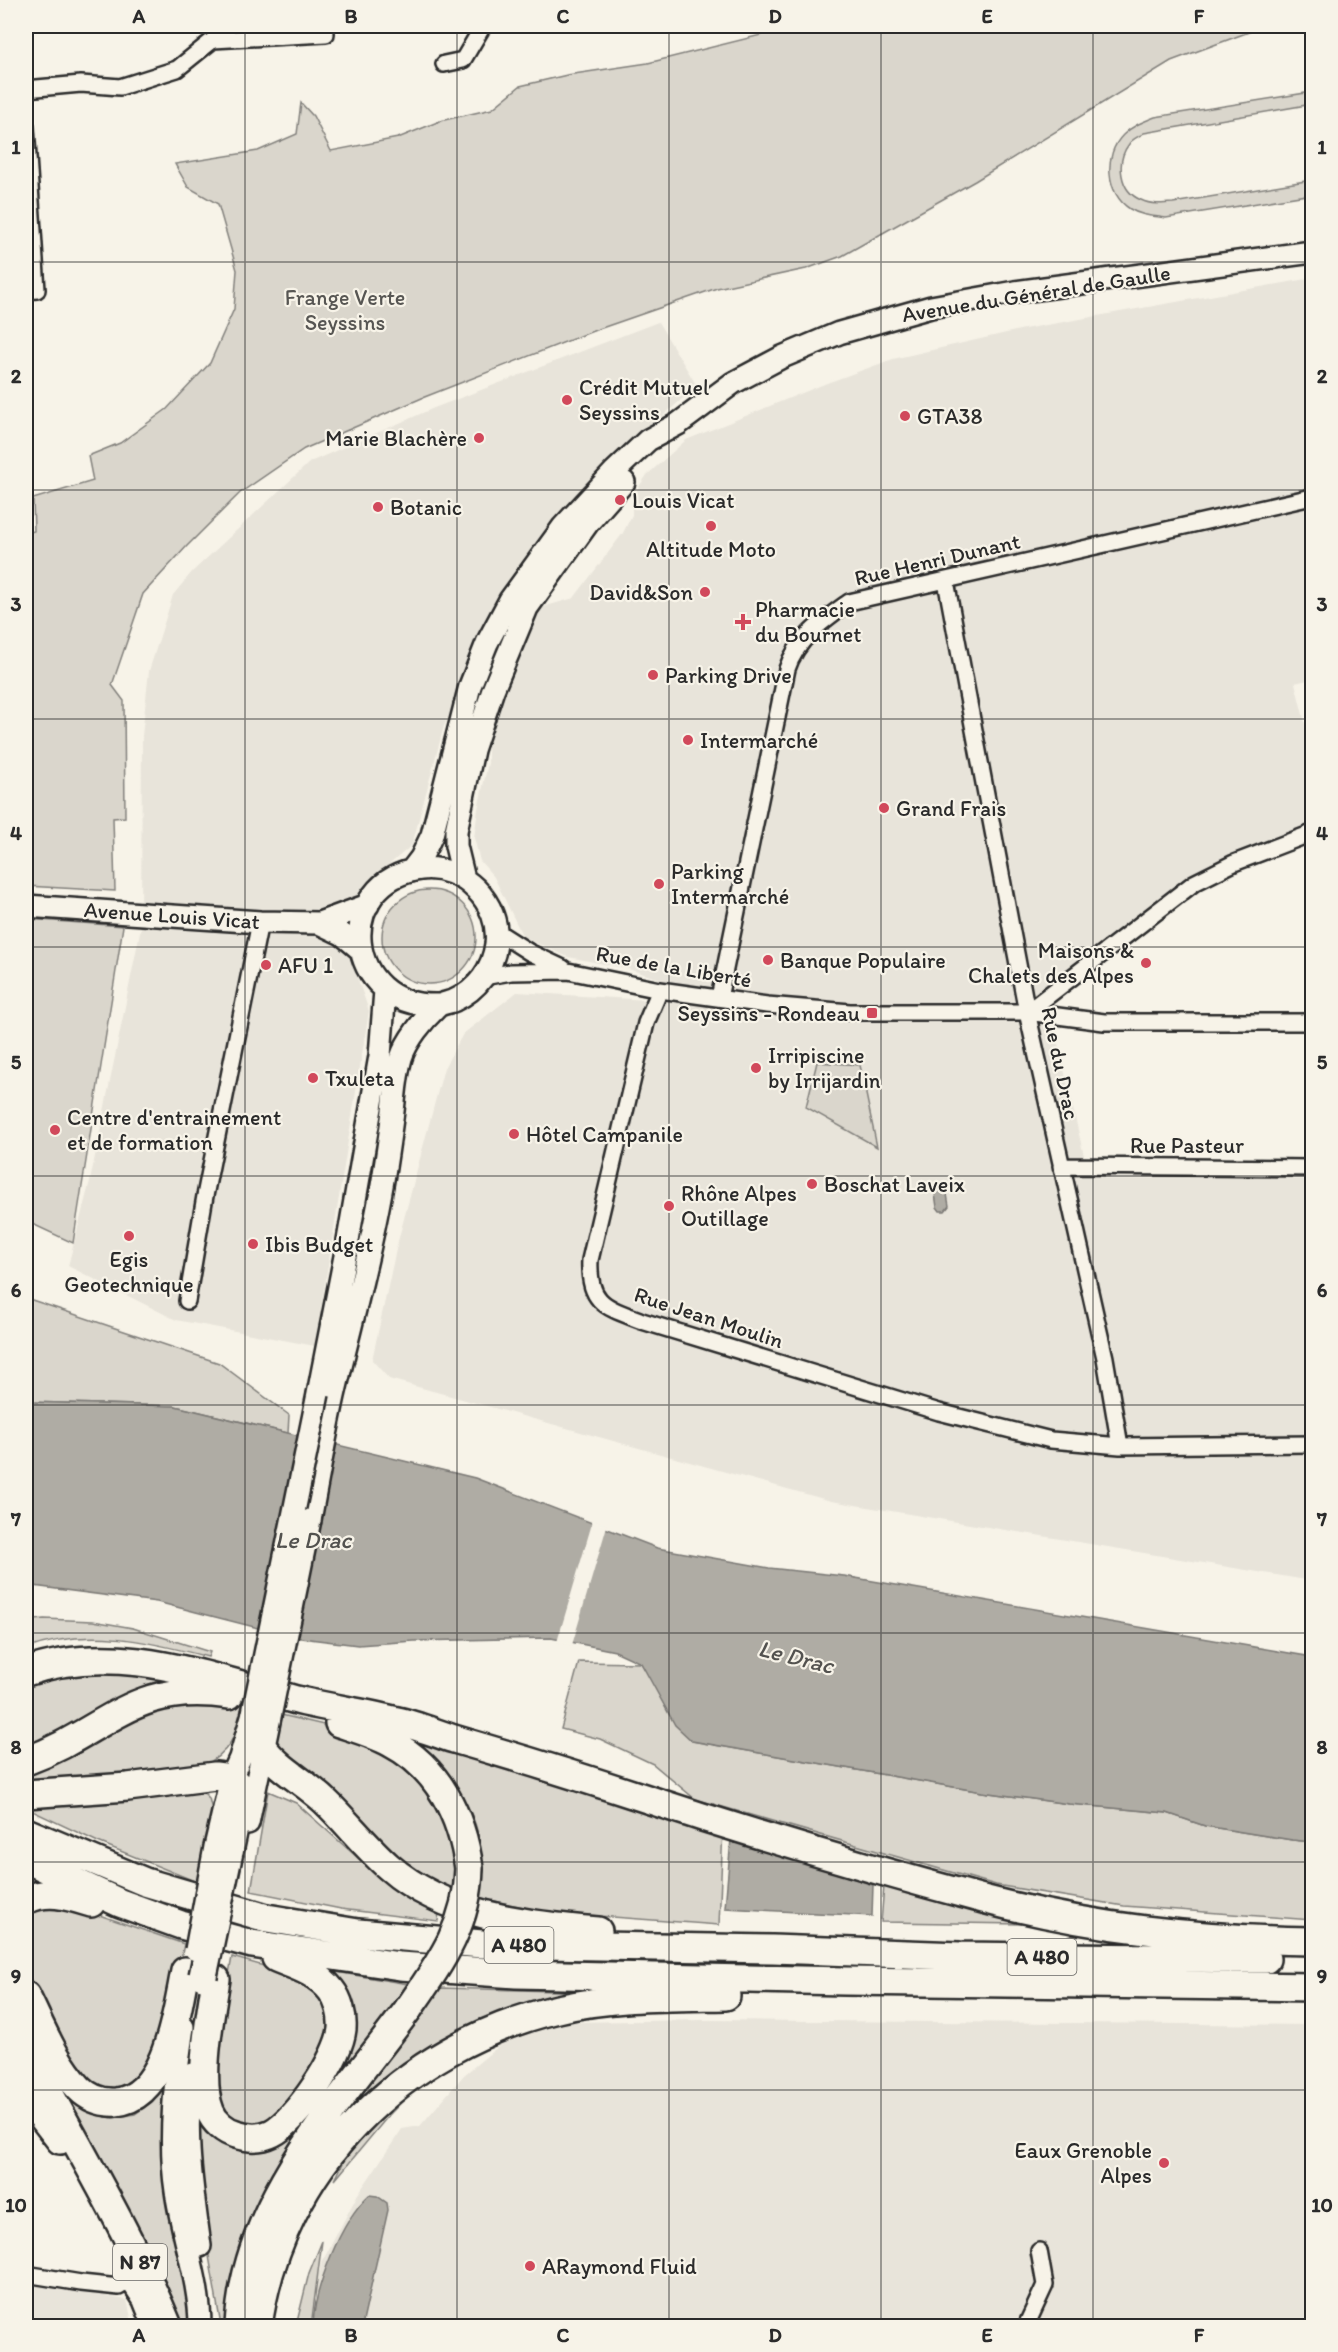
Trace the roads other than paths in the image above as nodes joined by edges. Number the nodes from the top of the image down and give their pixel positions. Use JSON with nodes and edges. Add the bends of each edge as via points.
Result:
{"nodes":[{"id":1,"x":483,"y":26,"type":"edge"},
{"id":2,"x":326,"y":34,"type":"dead end"},
{"id":3,"x":444,"y":64,"type":"dead end"},
{"id":4,"x":26,"y":89,"type":"edge"},
{"id":5,"x":26,"y":127,"type":"edge"},
{"id":6,"x":1312,"y":252,"type":"edge"},
{"id":7,"x":26,"y":291,"type":"edge"},
{"id":8,"x":678,"y":424,"type":"junction"},
{"id":9,"x":1312,"y":496,"type":"edge"},
{"id":10,"x":946,"y":581,"type":"junction"},
{"id":11,"x":1312,"y":833,"type":"edge"},
{"id":12,"x":411,"y":871,"type":"junction"},
{"id":13,"x":464,"y":879,"type":"junction"},
{"id":14,"x":368,"y":905,"type":"junction"},
{"id":15,"x":26,"y":906,"type":"edge"},
{"id":16,"x":260,"y":922,"type":"junction"},
{"id":17,"x":319,"y":923,"type":"junction"},
{"id":18,"x":496,"y":931,"type":"junction"},
{"id":19,"x":361,"y":950,"type":"junction"},
{"id":20,"x":568,"y":971,"type":"junction"},
{"id":21,"x":483,"y":977,"type":"junction"},
{"id":22,"x":385,"y":990,"type":"junction"},
{"id":23,"x":660,"y":990,"type":"junction"},
{"id":24,"x":719,"y":998,"type":"junction"},
{"id":25,"x":439,"y":1005,"type":"junction"},
{"id":26,"x":1028,"y":1012,"type":"junction"},
{"id":27,"x":1312,"y":1022,"type":"edge"},
{"id":28,"x":1060,"y":1166,"type":"junction"},
{"id":29,"x":1312,"y":1168,"type":"edge"},
{"id":30,"x":187,"y":1301,"type":"dead end"},
{"id":31,"x":326,"y":1396,"type":"junction"},
{"id":32,"x":1312,"y":1444,"type":"edge"},
{"id":33,"x":1120,"y":1446,"type":"junction"},
{"id":34,"x":26,"y":1672,"type":"edge"},
{"id":35,"x":261,"y":1715,"type":"junction"},
{"id":36,"x":263,"y":1748,"type":"junction"},
{"id":37,"x":26,"y":1761,"type":"edge"},
{"id":38,"x":231,"y":1778,"type":"junction"},
{"id":39,"x":26,"y":1794,"type":"edge"},
{"id":40,"x":26,"y":1832,"type":"edge"},
{"id":41,"x":228,"y":1852,"type":"junction"},
{"id":42,"x":26,"y":1859,"type":"edge"},
{"id":43,"x":26,"y":1900,"type":"edge"},
{"id":44,"x":120,"y":1904,"type":"junction"},
{"id":45,"x":202,"y":1914,"type":"joint"},
{"id":46,"x":1312,"y":1941,"type":"edge"},
{"id":47,"x":252,"y":1944,"type":"junction"},
{"id":48,"x":772,"y":1949,"type":"junction"},
{"id":49,"x":1312,"y":1959,"type":"edge"},
{"id":50,"x":199,"y":1975,"type":"junction"},
{"id":51,"x":845,"y":1982,"type":"junction"},
{"id":52,"x":1312,"y":1988,"type":"edge"},
{"id":53,"x":26,"y":1996,"type":"edge"},
{"id":54,"x":26,"y":2050,"type":"edge"},
{"id":55,"x":190,"y":2089,"type":"joint"},
{"id":56,"x":26,"y":2096,"type":"edge"},
{"id":57,"x":107,"y":2201,"type":"junction"},
{"id":58,"x":1039,"y":2251,"type":"dead end"},
{"id":59,"x":26,"y":2274,"type":"edge"},
{"id":60,"x":151,"y":2326,"type":"edge"},
{"id":61,"x":168,"y":2326,"type":"edge"},
{"id":62,"x":200,"y":2326,"type":"edge"},
{"id":63,"x":212,"y":2326,"type":"edge"},
{"id":64,"x":239,"y":2326,"type":"edge"},
{"id":65,"x":258,"y":2326,"type":"edge"},
{"id":66,"x":1026,"y":2326,"type":"edge"}],
"edges":[{"from":1,"to":3,"type":"street","via":[[463,60]]},
{"from":2,"to":4,"type":"street","via":[[213,40],[177,69],[120,87],[81,84]]},
{"from":5,"to":7,"type":"street","via":[[37,290]]},
{"from":6,"to":8,"type":"main road","name":"Avenue du Général de Gaulle","via":[[1015,292],[878,320],[782,357],[734,384]]},
{"from":8,"to":12,"type":"main road","name":"Avenue du Général de Gaulle","via":[[648,440],[580,507],[510,600],[470,686],[432,835]]},
{"from":8,"to":13,"type":"main road","name":"Avenue du Général de Gaulle","via":[[601,507],[527,608],[493,690],[464,784],[456,846]]},
{"from":9,"to":10,"type":"street","name":"Rue Henri Dunant"},
{"from":10,"to":24,"type":"street","name":"Rue Henri Dunant","via":[[849,602],[799,644],[791,658]]},
{"from":10,"to":26,"type":"street","name":"Rue du Drac"},
{"from":11,"to":26,"type":"street","via":[[1194,883]]},
{"from":12,"to":13,"type":"main road","via":[[438,870]]},
{"from":12,"to":14,"type":"main road","via":[[390,880]]},
{"from":13,"to":18,"type":"main road","via":[[486,902]]},
{"from":14,"to":17,"type":"main road"},
{"from":14,"to":19,"type":"main road","via":[[361,927]]},
{"from":15,"to":16,"type":"main road","name":"Avenue Louis Vicat"},
{"from":16,"to":17,"type":"main road","name":"Avenue Louis Vicat"},
{"from":16,"to":30,"type":"street"},
{"from":17,"to":19,"type":"main road","via":[[342,934]]},
{"from":18,"to":20,"type":"street","name":"Rue de la Liberté"},
{"from":18,"to":21,"type":"main road","via":[[494,955]]},
{"from":19,"to":22,"type":"main road","via":[[369,972]]},
{"from":20,"to":21,"type":"street","name":"Rue de la Liberté"},
{"from":20,"to":23,"type":"street","name":"Rue de la Liberté"},
{"from":21,"to":25,"type":"main road","via":[[464,996]]},
{"from":22,"to":25,"type":"main road","via":[[410,1003]]},
{"from":22,"to":31,"type":"main road","via":[[381,1056],[347,1246]]},
{"from":23,"to":24,"type":"street","name":"Rue de la Liberté"},
{"from":23,"to":33,"type":"street","name":"Rue Jean Moulin","via":[[646,1023],[590,1260],[592,1286],[605,1307],[939,1412],[1051,1440]]},
{"from":24,"to":26,"type":"street","name":"Rue de la Liberté","via":[[850,1012]]},
{"from":25,"to":31,"type":"main road","via":[[415,1033],[400,1061],[379,1204]]},
{"from":26,"to":27,"type":"street","name":"Rue de la Liberté","via":[[1104,1022]]},
{"from":26,"to":28,"type":"street","name":"Rue du Drac"},
{"from":28,"to":29,"type":"street","name":"Rue Pasteur"},
{"from":28,"to":33,"type":"street","name":"Rue du Drac","via":[[1105,1359]]},
{"from":31,"to":35,"type":"main road","bridge":true},
{"from":32,"to":33,"type":"street","name":"Rue Jean Moulin"},
{"from":34,"to":46,"type":"highway","via":[[90,1659],[163,1665],[399,1721],[746,1830],[1018,1907],[1132,1929],[1232,1940]]},
{"from":35,"to":36,"type":"main road"},
{"from":35,"to":38,"type":"main road"},
{"from":36,"to":41,"type":"main road"},
{"from":36,"to":48,"type":"highway","via":[[319,1796],[389,1867],[452,1904],[549,1925]]},
{"from":37,"to":64,"type":"highway","bridge":true,"via":[[124,1708],[153,1697],[183,1692],[215,1693],[326,1719],[393,1744],[427,1772],[452,1806],[463,1835],[469,1868],[459,1926],[430,1978],[290,2170],[251,2257]]},
{"from":38,"to":39,"type":"highway","via":[[215,1776]]},
{"from":38,"to":41,"type":"highway","via":[[238,1785],[240,1799]]},
{"from":40,"to":48,"type":"highway","number":"A 480","via":[[145,1882],[267,1918],[319,1928],[482,1944]]},
{"from":41,"to":45,"type":"main road","bridge":true},
{"from":41,"to":50,"type":"highway","bridge":true},
{"from":42,"to":44,"type":"highway","number":"A 480"},
{"from":43,"to":44,"type":"highway","via":[[37,1895],[61,1894],[101,1906]]},
{"from":44,"to":47,"type":"highway","number":"A 480"},
{"from":45,"to":50,"type":"highway","bridge":true},
{"from":47,"to":50,"type":"highway","via":[[326,1984],[336,1997],[342,2020],[334,2053],[306,2100],[282,2126],[264,2136],[249,2138],[231,2133],[214,2119],[207,2104],[207,2048]]},
{"from":47,"to":51,"type":"highway","number":"A 480","via":[[400,1966],[516,1974]]},
{"from":48,"to":49,"type":"highway","number":"A 480","via":[[960,1956]]},
{"from":50,"to":53,"type":"highway","via":[[158,2069],[141,2091],[122,2101],[103,2102],[81,2090],[66,2071]]},
{"from":50,"to":55,"type":"highway"},
{"from":50,"to":62,"type":"main road","via":[[177,2075],[173,2161]]},
{"from":51,"to":52,"type":"highway","number":"A 480"},
{"from":51,"to":65,"type":"highway","via":[[802,1994],[644,1998],[573,2006],[519,2020],[433,2060],[387,2093],[343,2137],[317,2171],[280,2239],[267,2275]]},
{"from":54,"to":57,"type":"highway"},
{"from":55,"to":63,"type":"main road","via":[[192,2178]]},
{"from":56,"to":57,"type":"highway"},
{"from":57,"to":61,"type":"highway","number":"N 87"},
{"from":58,"to":66,"type":"street","via":[[1045,2285]]},
{"from":59,"to":60,"type":"street","via":[[119,2287],[128,2281]]}]}
